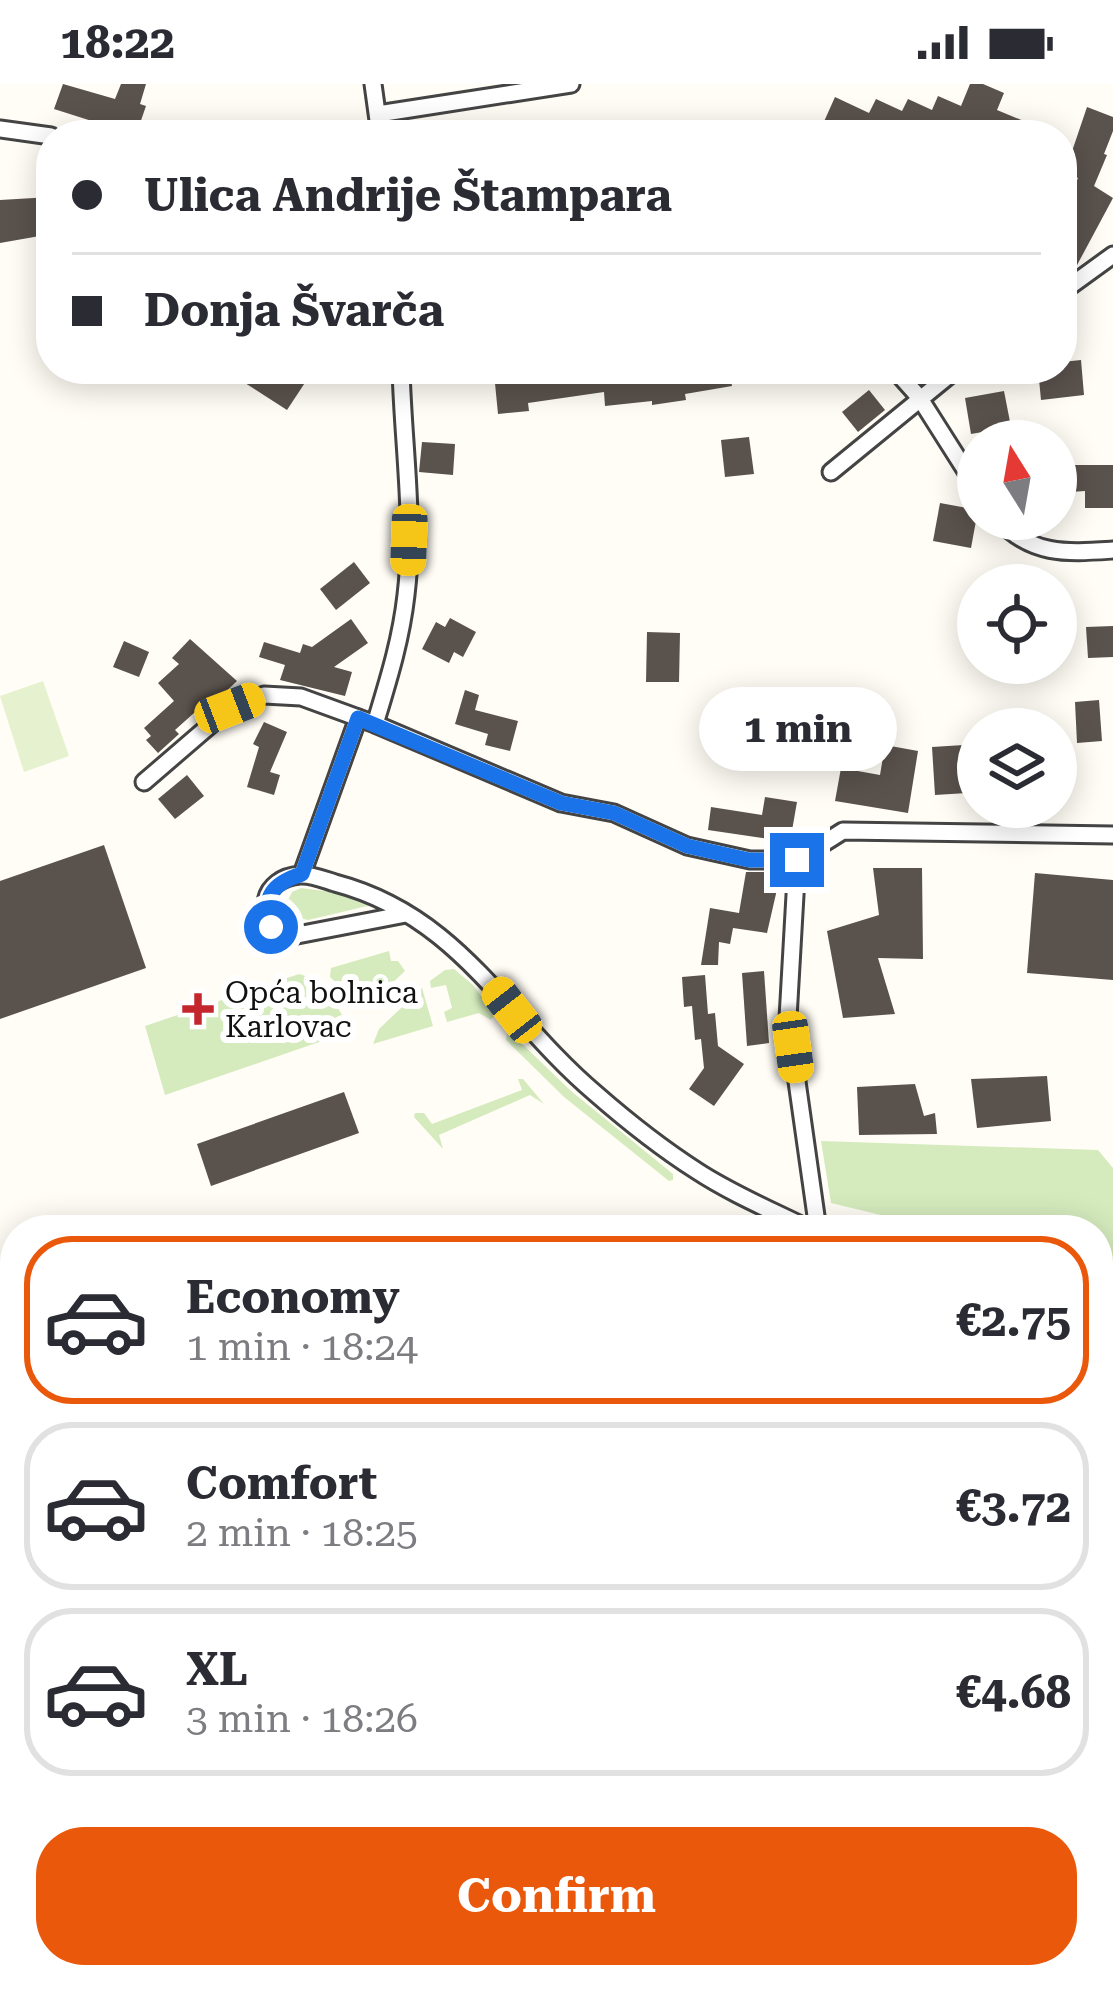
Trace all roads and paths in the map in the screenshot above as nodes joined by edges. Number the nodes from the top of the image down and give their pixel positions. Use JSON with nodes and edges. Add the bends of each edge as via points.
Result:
{"nodes":[{"id":1,"x":373,"y":84,"type":"edge"},
{"id":2,"x":571,"y":84,"type":"edge"},
{"id":3,"x":378,"y":114,"type":"junction"},
{"id":4,"x":379,"y":120,"type":"edge"},
{"id":5,"x":0,"y":129,"type":"edge"},
{"id":6,"x":36,"y":134,"type":"edge"},
{"id":7,"x":1113,"y":254,"type":"edge"},
{"id":8,"x":1077,"y":281,"type":"edge"},
{"id":9,"x":402,"y":384,"type":"edge"},
{"id":10,"x":908,"y":384,"type":"edge"},
{"id":11,"x":937,"y":384,"type":"edge"},
{"id":12,"x":920,"y":397,"type":"junction"},
{"id":13,"x":957,"y":456,"type":"edge"},
{"id":14,"x":831,"y":472,"type":"dead end"},
{"id":15,"x":1024,"y":540,"type":"edge"},
{"id":16,"x":1113,"y":550,"type":"edge"},
{"id":17,"x":358,"y":718,"type":"junction"},
{"id":18,"x":375,"y":724,"type":"junction"},
{"id":19,"x":144,"y":782,"type":"dead end"},
{"id":20,"x":1113,"y":835,"type":"edge"},
{"id":21,"x":797,"y":860,"type":"junction"},
{"id":22,"x":302,"y":874,"type":"junction"},
{"id":23,"x":406,"y":914,"type":"junction"},
{"id":24,"x":783,"y":1215,"type":"edge"},
{"id":25,"x":812,"y":1215,"type":"edge"}],
"edges":[{"from":1,"to":3,"type":"street"},
{"from":2,"to":3,"type":"street"},
{"from":3,"to":4,"type":"street"},
{"from":5,"to":6,"type":"street"},
{"from":7,"to":8,"type":"street"},
{"from":9,"to":18,"type":"street","via":[[407,593]]},
{"from":10,"to":12,"type":"street"},
{"from":11,"to":12,"type":"street"},
{"from":12,"to":13,"type":"street"},
{"from":12,"to":14,"type":"street"},
{"from":15,"to":16,"type":"street","via":[[1058,554]]},
{"from":17,"to":18,"type":"street"},
{"from":17,"to":19,"type":"street","via":[[301,697],[264,695],[230,708]]},
{"from":17,"to":22,"type":"street"},
{"from":18,"to":21,"type":"street","via":[[687,846],[749,860]]},
{"from":20,"to":21,"type":"street","via":[[843,831]]},
{"from":21,"to":25,"type":"street","via":[[788,1018]]},
{"from":22,"to":23,"type":"street","via":[[365,891]]},
{"from":22,"to":23,"type":"street","via":[[269,894],[271,927],[287,937]]},
{"from":23,"to":24,"type":"street","via":[[483,973],[591,1090],[644,1133],[698,1173]]}]}
